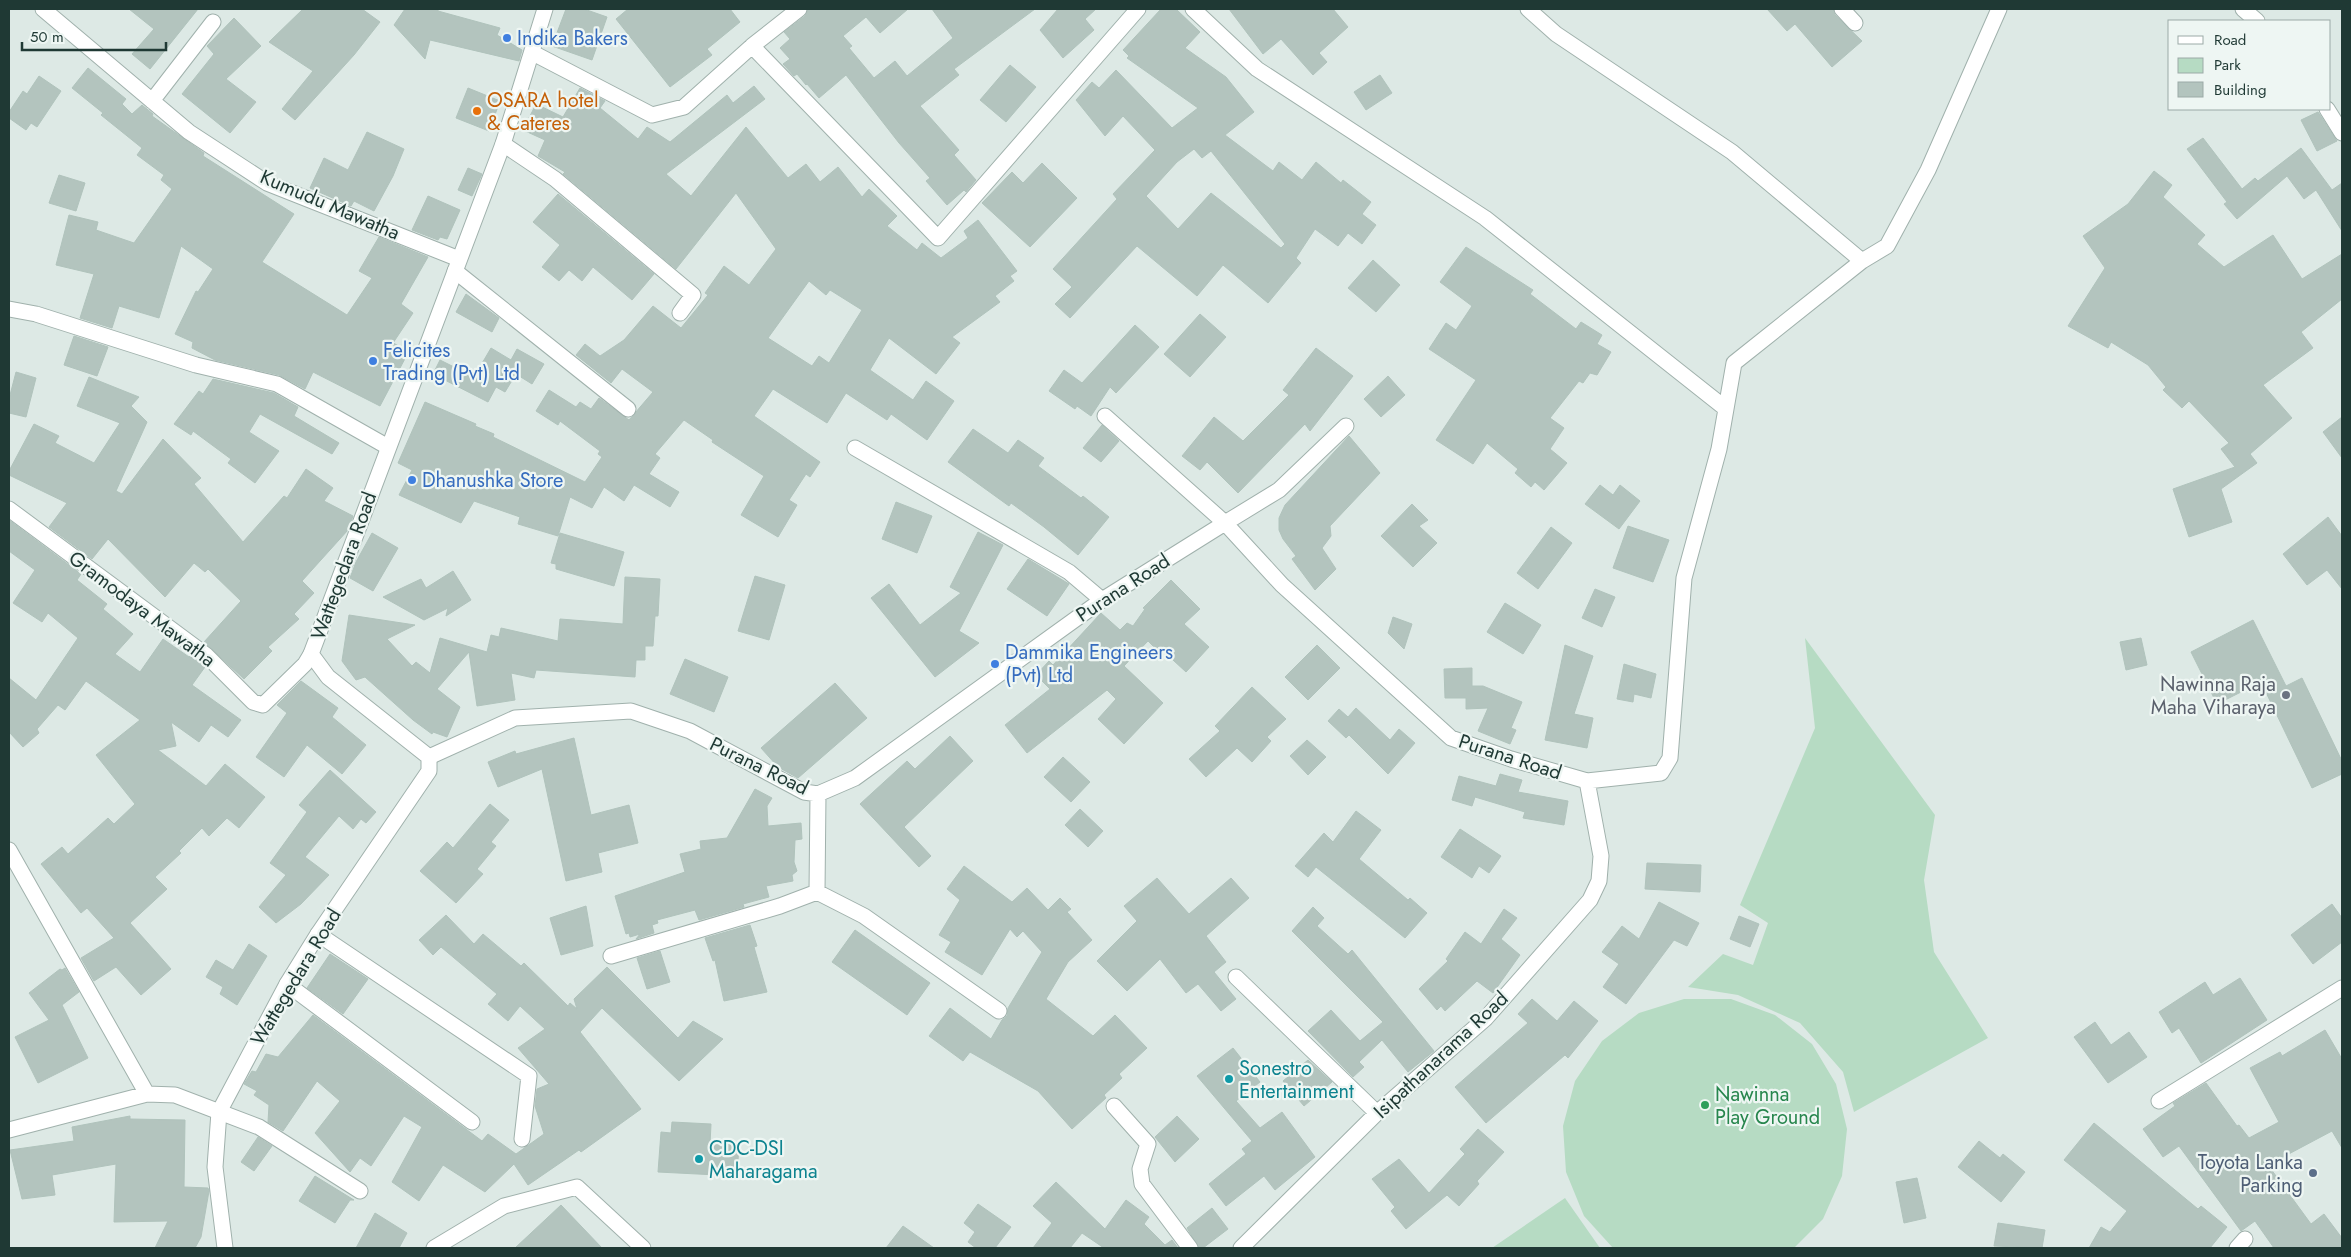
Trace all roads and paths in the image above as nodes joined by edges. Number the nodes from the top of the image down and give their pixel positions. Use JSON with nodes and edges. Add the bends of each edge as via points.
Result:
{"nodes":[{"id":1,"x":43,"y":9,"type":"edge"},
{"id":2,"x":545,"y":9,"type":"edge"},
{"id":3,"x":799,"y":9,"type":"edge"},
{"id":4,"x":1138,"y":9,"type":"edge"},
{"id":5,"x":1193,"y":9,"type":"edge"},
{"id":6,"x":1528,"y":9,"type":"edge"},
{"id":7,"x":1842,"y":9,"type":"edge"},
{"id":8,"x":1999,"y":9,"type":"edge"},
{"id":9,"x":2243,"y":9,"type":"edge"},
{"id":10,"x":2256,"y":20,"type":"edge"},
{"id":11,"x":213,"y":22,"type":"dead end"},
{"id":12,"x":1855,"y":23,"type":"dead end"},
{"id":13,"x":752,"y":46,"type":"junction"},
{"id":14,"x":533,"y":53,"type":"junction"},
{"id":15,"x":152,"y":101,"type":"junction"},
{"id":16,"x":2328,"y":110,"type":"edge"},
{"id":17,"x":2342,"y":133,"type":"edge"},
{"id":18,"x":503,"y":144,"type":"junction"},
{"id":19,"x":1862,"y":260,"type":"junction"},
{"id":20,"x":457,"y":265,"type":"junction"},
{"id":21,"x":9,"y":309,"type":"edge"},
{"id":22,"x":680,"y":313,"type":"dead end"},
{"id":23,"x":1725,"y":408,"type":"junction"},
{"id":24,"x":628,"y":409,"type":"dead end"},
{"id":25,"x":1104,"y":416,"type":"dead end"},
{"id":26,"x":1346,"y":426,"type":"dead end"},
{"id":27,"x":388,"y":447,"type":"junction"},
{"id":28,"x":855,"y":448,"type":"dead end"},
{"id":29,"x":9,"y":509,"type":"edge"},
{"id":30,"x":1225,"y":523,"type":"junction"},
{"id":31,"x":1102,"y":600,"type":"junction"},
{"id":32,"x":311,"y":654,"type":"junction"},
{"id":33,"x":429,"y":757,"type":"junction"},
{"id":34,"x":1587,"y":781,"type":"junction"},
{"id":35,"x":818,"y":794,"type":"junction"},
{"id":36,"x":9,"y":850,"type":"edge"},
{"id":37,"x":816,"y":892,"type":"junction"},
{"id":38,"x":318,"y":934,"type":"junction"},
{"id":39,"x":611,"y":956,"type":"dead end"},
{"id":40,"x":1236,"y":977,"type":"dead end"},
{"id":41,"x":287,"y":984,"type":"junction"},
{"id":42,"x":2342,"y":988,"type":"edge"},
{"id":43,"x":999,"y":1011,"type":"dead end"},
{"id":44,"x":147,"y":1094,"type":"junction"},
{"id":45,"x":2159,"y":1101,"type":"dead end"},
{"id":46,"x":1114,"y":1106,"type":"dead end"},
{"id":47,"x":219,"y":1112,"type":"junction"},
{"id":48,"x":1377,"y":1113,"type":"junction"},
{"id":49,"x":472,"y":1122,"type":"dead end"},
{"id":50,"x":9,"y":1130,"type":"edge"},
{"id":51,"x":522,"y":1139,"type":"dead end"},
{"id":52,"x":360,"y":1191,"type":"dead end"},
{"id":53,"x":225,"y":1248,"type":"edge"},
{"id":54,"x":434,"y":1248,"type":"edge"},
{"id":55,"x":643,"y":1248,"type":"edge"},
{"id":56,"x":1190,"y":1248,"type":"edge"},
{"id":57,"x":1241,"y":1248,"type":"edge"}],
"edges":[{"from":1,"to":15,"type":"street","name":"Kumudu Mawatha"},
{"from":2,"to":14,"type":"street","name":"Wattegedara Road"},
{"from":3,"to":13,"type":"street"},
{"from":4,"to":13,"type":"street","via":[[938,238]]},
{"from":5,"to":23,"type":"street","via":[[1257,69],[1485,218]]},
{"from":6,"to":19,"type":"street","via":[[1556,34],[1732,152]]},
{"from":7,"to":12,"type":"street"},
{"from":8,"to":19,"type":"street","via":[[1928,170],[1887,246]]},
{"from":9,"to":10,"type":"street"},
{"from":11,"to":15,"type":"street"},
{"from":13,"to":14,"type":"street","via":[[684,107],[652,115]]},
{"from":14,"to":18,"type":"street","name":"Wattegedara Road"},
{"from":15,"to":20,"type":"street","name":"Kumudu Mawatha","via":[[189,132],[267,183]]},
{"from":16,"to":17,"type":"street"},
{"from":18,"to":20,"type":"street","name":"Wattegedara Road"},
{"from":18,"to":22,"type":"street","via":[[555,179],[693,295]]},
{"from":19,"to":23,"type":"street","via":[[1734,363]]},
{"from":20,"to":24,"type":"street","name":"Kumudu Mawatha"},
{"from":20,"to":27,"type":"street","name":"Wattegedara Road"},
{"from":21,"to":27,"type":"street","via":[[36,314],[196,365],[277,384]]},
{"from":23,"to":34,"type":"street","via":[[1719,449],[1684,578],[1670,758],[1661,773]]},
{"from":25,"to":30,"type":"street"},
{"from":26,"to":30,"type":"street","via":[[1279,490]]},
{"from":27,"to":32,"type":"street","name":"Wattegedara Road"},
{"from":28,"to":31,"type":"street","via":[[1069,572]]},
{"from":29,"to":32,"type":"street","name":"Gramodaya Mawatha","via":[[206,655],[253,702],[263,705]]},
{"from":30,"to":31,"type":"street","name":"Purana Road"},
{"from":30,"to":34,"type":"street","name":"Purana Road","via":[[1282,585],[1452,738]]},
{"from":31,"to":35,"type":"street","name":"Purana Road","via":[[855,778]]},
{"from":32,"to":33,"type":"street","name":"Wattegedara Road","via":[[328,677]]},
{"from":33,"to":35,"type":"street","name":"Purana Road","via":[[514,718],[631,712],[690,731],[804,792]]},
{"from":33,"to":38,"type":"street","name":"Wattegedara Road","via":[[429,771]]},
{"from":34,"to":48,"type":"street","name":"Isipathanarama Road","via":[[1602,856],[1600,881],[1590,900],[1486,1018]]},
{"from":35,"to":37,"type":"street"},
{"from":36,"to":44,"type":"street"},
{"from":37,"to":39,"type":"street","via":[[780,906]]},
{"from":37,"to":43,"type":"street","via":[[864,916]]},
{"from":38,"to":41,"type":"street","name":"Wattegedara Road"},
{"from":38,"to":51,"type":"street","via":[[529,1076]]},
{"from":40,"to":48,"type":"street"},
{"from":41,"to":47,"type":"street","name":"Wattegedara Road"},
{"from":41,"to":49,"type":"street"},
{"from":42,"to":45,"type":"street"},
{"from":44,"to":47,"type":"street","via":[[175,1095]]},
{"from":44,"to":50,"type":"street"},
{"from":46,"to":56,"type":"street","via":[[1148,1144],[1140,1169],[1142,1184]]},
{"from":47,"to":52,"type":"street","via":[[259,1127]]},
{"from":47,"to":53,"type":"street","name":"Wattegedara Road","via":[[215,1167]]},
{"from":48,"to":57,"type":"street","name":"Isipathanarama Road"},
{"from":54,"to":55,"type":"street","via":[[504,1206],[577,1187]]}]}
